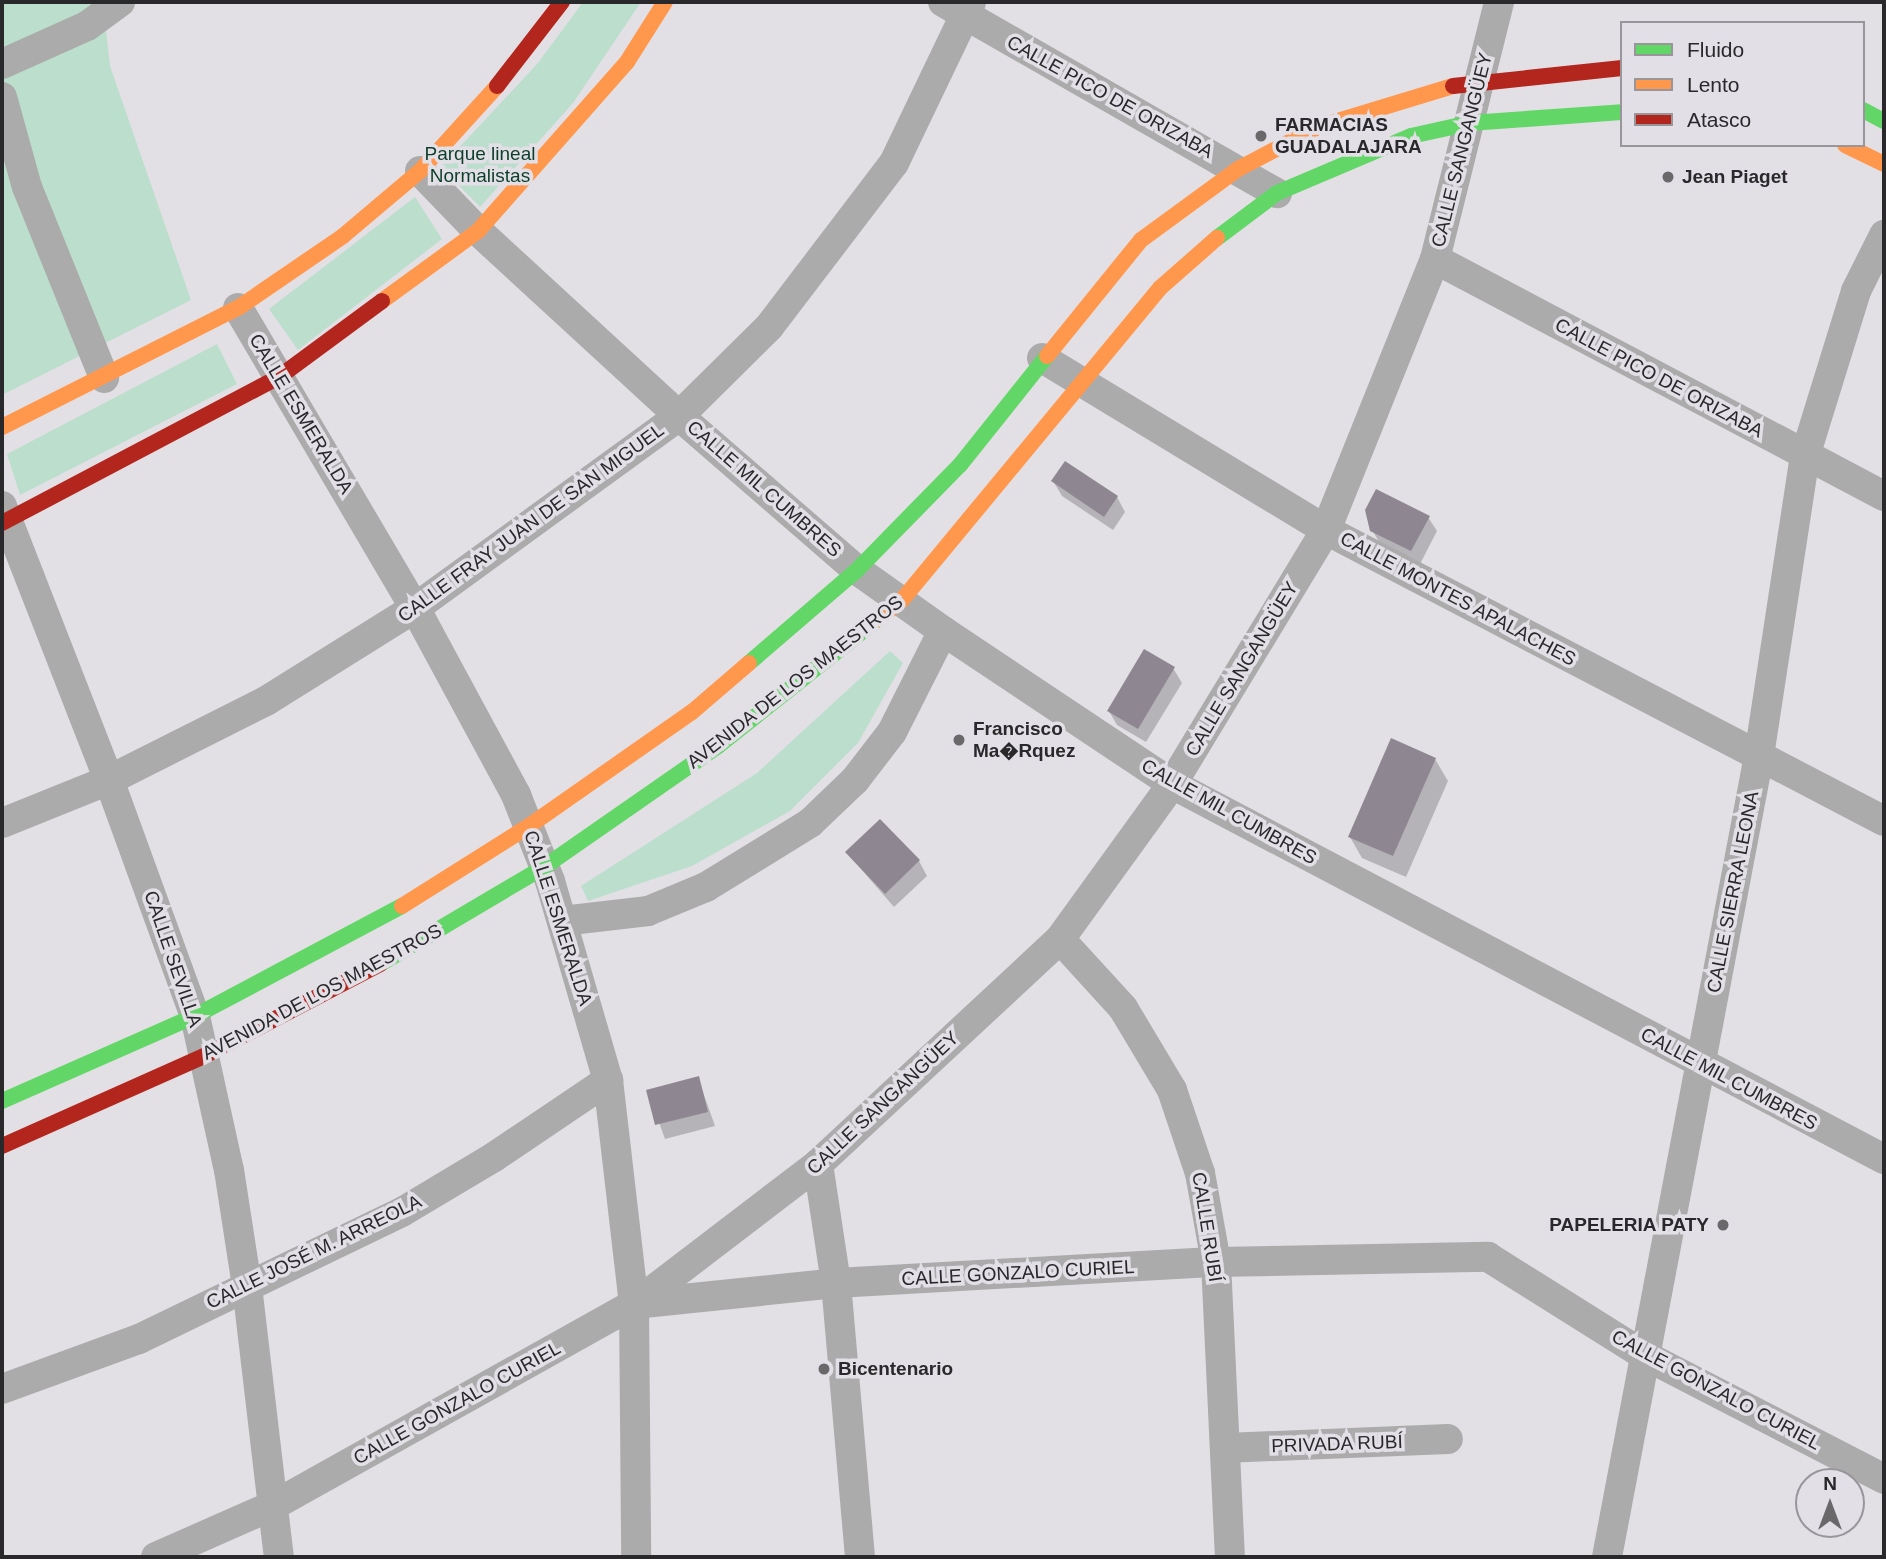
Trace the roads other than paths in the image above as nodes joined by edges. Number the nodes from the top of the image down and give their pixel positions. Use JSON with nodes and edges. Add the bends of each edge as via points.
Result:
{"nodes":[{"id":1,"x":120,"y":2,"type":"edge"},
{"id":2,"x":562,"y":2,"type":"edge"},
{"id":3,"x":665,"y":2,"type":"edge"},
{"id":4,"x":1499,"y":2,"type":"edge"},
{"id":5,"x":960,"y":7,"type":"edge"},
{"id":6,"x":2,"y":64,"type":"edge"},
{"id":7,"x":1620,"y":68,"type":"edge"},
{"id":8,"x":1480,"y":80,"type":"junction"},
{"id":9,"x":2,"y":97,"type":"edge"},
{"id":10,"x":1865,"y":111,"type":"edge"},
{"id":11,"x":1620,"y":112,"type":"edge"},
{"id":12,"x":1884,"y":121,"type":"edge"},
{"id":13,"x":1470,"y":122,"type":"junction"},
{"id":14,"x":1849,"y":147,"type":"edge"},
{"id":15,"x":1884,"y":164,"type":"edge"},
{"id":16,"x":1238,"y":169,"type":"junction"},
{"id":17,"x":420,"y":171,"type":"junction"},
{"id":18,"x":1277,"y":193,"type":"junction"},
{"id":19,"x":478,"y":231,"type":"junction"},
{"id":20,"x":1884,"y":236,"type":"edge"},
{"id":21,"x":1435,"y":259,"type":"junction"},
{"id":22,"x":238,"y":308,"type":"junction"},
{"id":23,"x":1042,"y":358,"type":"junction"},
{"id":24,"x":279,"y":377,"type":"junction"},
{"id":25,"x":104,"y":378,"type":"junction"},
{"id":26,"x":1082,"y":382,"type":"junction"},
{"id":27,"x":680,"y":416,"type":"junction"},
{"id":28,"x":2,"y":427,"type":"edge"},
{"id":29,"x":1805,"y":456,"type":"junction"},
{"id":30,"x":1884,"y":496,"type":"edge"},
{"id":31,"x":4,"y":517,"type":"edge"},
{"id":32,"x":1326,"y":530,"type":"junction"},
{"id":33,"x":857,"y":570,"type":"junction"},
{"id":34,"x":902,"y":600,"type":"junction"},
{"id":35,"x":415,"y":608,"type":"junction"},
{"id":36,"x":943,"y":631,"type":"junction"},
{"id":37,"x":1759,"y":756,"type":"junction"},
{"id":38,"x":109,"y":780,"type":"junction"},
{"id":39,"x":1172,"y":784,"type":"junction"},
{"id":40,"x":1884,"y":821,"type":"edge"},
{"id":41,"x":2,"y":823,"type":"edge"},
{"id":42,"x":529,"y":826,"type":"junction"},
{"id":43,"x":544,"y":867,"type":"junction"},
{"id":44,"x":562,"y":921,"type":"junction"},
{"id":45,"x":1060,"y":939,"type":"junction"},
{"id":46,"x":195,"y":1016,"type":"junction"},
{"id":47,"x":204,"y":1056,"type":"junction"},
{"id":48,"x":1701,"y":1065,"type":"junction"},
{"id":49,"x":608,"y":1080,"type":"junction"},
{"id":50,"x":2,"y":1101,"type":"edge"},
{"id":51,"x":2,"y":1146,"type":"edge"},
{"id":52,"x":1884,"y":1159,"type":"edge"},
{"id":53,"x":818,"y":1164,"type":"junction"},
{"id":54,"x":1216,"y":1262,"type":"junction"},
{"id":55,"x":836,"y":1283,"type":"junction"},
{"id":56,"x":247,"y":1286,"type":"junction"},
{"id":57,"x":634,"y":1304,"type":"junction"},
{"id":58,"x":1646,"y":1356,"type":"junction"},
{"id":59,"x":2,"y":1389,"type":"edge"},
{"id":60,"x":1448,"y":1439,"type":"dead end"},
{"id":61,"x":1225,"y":1448,"type":"junction"},
{"id":62,"x":1884,"y":1479,"type":"edge"},
{"id":63,"x":276,"y":1504,"type":"junction"},
{"id":64,"x":156,"y":1557,"type":"edge"},
{"id":65,"x":279,"y":1557,"type":"edge"},
{"id":66,"x":636,"y":1557,"type":"edge"},
{"id":67,"x":860,"y":1557,"type":"edge"},
{"id":68,"x":1230,"y":1557,"type":"edge"},
{"id":69,"x":1607,"y":1557,"type":"edge"}],
"edges":[{"from":1,"to":6,"type":"street","via":[[75,32]]},
{"from":2,"to":17,"type":"street","via":[[510,72]]},
{"from":3,"to":19,"type":"street","via":[[627,62]]},
{"from":4,"to":8,"type":"street","name":"CALLE SANGANGÜEY"},
{"from":5,"to":16,"type":"street","name":"CALLE PICO DE ORIZABA"},
{"from":5,"to":27,"type":"street","name":"CALLE FRAY JUAN DE SAN MIGUEL","via":[[894,163],[769,327]]},
{"from":7,"to":8,"type":"street","name":"AVENIDA DE LOS MAESTROS"},
{"from":8,"to":13,"type":"street","name":"CALLE SANGANGÜEY"},
{"from":8,"to":16,"type":"street","name":"AVENIDA DE LOS MAESTROS","via":[[1406,97],[1318,127]]},
{"from":9,"to":25,"type":"street","via":[[27,187]]},
{"from":10,"to":12,"type":"street"},
{"from":11,"to":13,"type":"street","name":"AVENIDA DE LOS MAESTROS"},
{"from":13,"to":18,"type":"street","name":"AVENIDA DE LOS MAESTROS","via":[[1411,136]]},
{"from":13,"to":21,"type":"street","name":"CALLE SANGANGÜEY"},
{"from":14,"to":15,"type":"street"},
{"from":16,"to":18,"type":"street","name":"CALLE PICO DE ORIZABA"},
{"from":16,"to":23,"type":"street","name":"AVENIDA DE LOS MAESTROS","via":[[1141,240]]},
{"from":17,"to":19,"type":"street","name":"CALLE MIL CUMBRES"},
{"from":17,"to":22,"type":"street","via":[[342,236]]},
{"from":18,"to":26,"type":"street","name":"AVENIDA DE LOS MAESTROS","via":[[1241,217],[1160,288]]},
{"from":19,"to":24,"type":"street"},
{"from":19,"to":27,"type":"street","name":"CALLE MIL CUMBRES"},
{"from":20,"to":29,"type":"street","name":"CALLE SIERRA LEONA","via":[[1856,291]]},
{"from":21,"to":29,"type":"street","name":"CALLE PICO DE ORIZABA"},
{"from":21,"to":32,"type":"street","name":"CALLE SANGANGÜEY"},
{"from":22,"to":24,"type":"street","name":"CALLE ESMERALDA"},
{"from":22,"to":25,"type":"street"},
{"from":23,"to":26,"type":"street","name":"CALLE MONTES APALACHES"},
{"from":23,"to":33,"type":"street","name":"AVENIDA DE LOS MAESTROS","via":[[960,465]]},
{"from":24,"to":31,"type":"street"},
{"from":24,"to":35,"type":"street","name":"CALLE ESMERALDA"},
{"from":25,"to":28,"type":"street"},
{"from":26,"to":32,"type":"street","name":"CALLE MONTES APALACHES"},
{"from":26,"to":34,"type":"street","name":"AVENIDA DE LOS MAESTROS"},
{"from":27,"to":33,"type":"street","name":"CALLE MIL CUMBRES"},
{"from":27,"to":35,"type":"street","name":"CALLE FRAY JUAN DE SAN MIGUEL"},
{"from":29,"to":30,"type":"street","name":"CALLE PICO DE ORIZABA"},
{"from":29,"to":37,"type":"street","name":"CALLE SIERRA LEONA"},
{"from":31,"to":38,"type":"street","name":"CALLE SEVILLA"},
{"from":32,"to":37,"type":"street","name":"CALLE MONTES APALACHES"},
{"from":32,"to":39,"type":"street","name":"CALLE SANGANGÜEY"},
{"from":33,"to":34,"type":"street","name":"CALLE MIL CUMBRES"},
{"from":33,"to":42,"type":"street","name":"AVENIDA DE LOS MAESTROS","via":[[692,712]]},
{"from":34,"to":36,"type":"street","name":"CALLE MIL CUMBRES"},
{"from":34,"to":43,"type":"street","name":"AVENIDA DE LOS MAESTROS","via":[[718,746]]},
{"from":35,"to":38,"type":"street","name":"CALLE FRAY JUAN DE SAN MIGUEL","via":[[266,701]]},
{"from":35,"to":42,"type":"street","name":"CALLE ESMERALDA"},
{"from":36,"to":39,"type":"street","name":"CALLE MIL CUMBRES"},
{"from":36,"to":44,"type":"street","via":[[892,732],[855,780],[810,823],[706,887],[648,911]]},
{"from":37,"to":40,"type":"street","name":"CALLE MONTES APALACHES"},
{"from":37,"to":48,"type":"street","name":"CALLE SIERRA LEONA"},
{"from":38,"to":41,"type":"street","name":"CALLE FRAY JUAN DE SAN MIGUEL"},
{"from":38,"to":46,"type":"street","name":"CALLE SEVILLA"},
{"from":39,"to":45,"type":"street","name":"CALLE SANGANGÜEY"},
{"from":39,"to":48,"type":"street","name":"CALLE MIL CUMBRES"},
{"from":42,"to":43,"type":"street","name":"CALLE ESMERALDA"},
{"from":42,"to":46,"type":"street","name":"AVENIDA DE LOS MAESTROS","via":[[379,920]]},
{"from":43,"to":44,"type":"street","name":"CALLE ESMERALDA"},
{"from":43,"to":47,"type":"street","name":"AVENIDA DE LOS MAESTROS","via":[[380,964]]},
{"from":44,"to":49,"type":"street","name":"CALLE ESMERALDA"},
{"from":45,"to":53,"type":"street","name":"CALLE SANGANGÜEY"},
{"from":45,"to":54,"type":"street","name":"CALLE RUBÍ","via":[[1123,1008],[1172,1090],[1200,1173]]},
{"from":46,"to":47,"type":"street","name":"CALLE SEVILLA"},
{"from":46,"to":50,"type":"street","name":"AVENIDA DE LOS MAESTROS"},
{"from":47,"to":51,"type":"street","name":"AVENIDA DE LOS MAESTROS"},
{"from":47,"to":56,"type":"street","name":"CALLE SEVILLA","via":[[229,1170]]},
{"from":48,"to":52,"type":"street","name":"CALLE MIL CUMBRES"},
{"from":48,"to":58,"type":"street","name":"CALLE SIERRA LEONA"},
{"from":49,"to":56,"type":"street","name":"CALLE JOSÉ M. ARREOLA","via":[[402,1212]]},
{"from":49,"to":57,"type":"street","name":"CALLE ESMERALDA"},
{"from":53,"to":55,"type":"street"},
{"from":53,"to":57,"type":"street","name":"CALLE SANGANGÜEY"},
{"from":54,"to":55,"type":"street","name":"CALLE GONZALO CURIEL"},
{"from":54,"to":58,"type":"street","name":"CALLE GONZALO CURIEL","via":[[1488,1257]]},
{"from":54,"to":61,"type":"street","name":"CALLE RUBÍ"},
{"from":55,"to":57,"type":"street","name":"CALLE GONZALO CURIEL"},
{"from":55,"to":67,"type":"street"},
{"from":56,"to":59,"type":"street","name":"CALLE JOSÉ M. ARREOLA","via":[[139,1339]]},
{"from":56,"to":63,"type":"street","name":"CALLE SEVILLA"},
{"from":57,"to":63,"type":"street","name":"CALLE GONZALO CURIEL"},
{"from":57,"to":66,"type":"street","name":"CALLE ESMERALDA"},
{"from":58,"to":62,"type":"street","name":"CALLE GONZALO CURIEL"},
{"from":58,"to":69,"type":"street","name":"CALLE SIERRA LEONA"},
{"from":60,"to":61,"type":"street","name":"PRIVADA RUBÍ"},
{"from":61,"to":68,"type":"street","name":"CALLE RUBÍ"},
{"from":63,"to":64,"type":"street","name":"CALLE GONZALO CURIEL"},
{"from":63,"to":65,"type":"street","name":"CALLE SEVILLA"}]}
